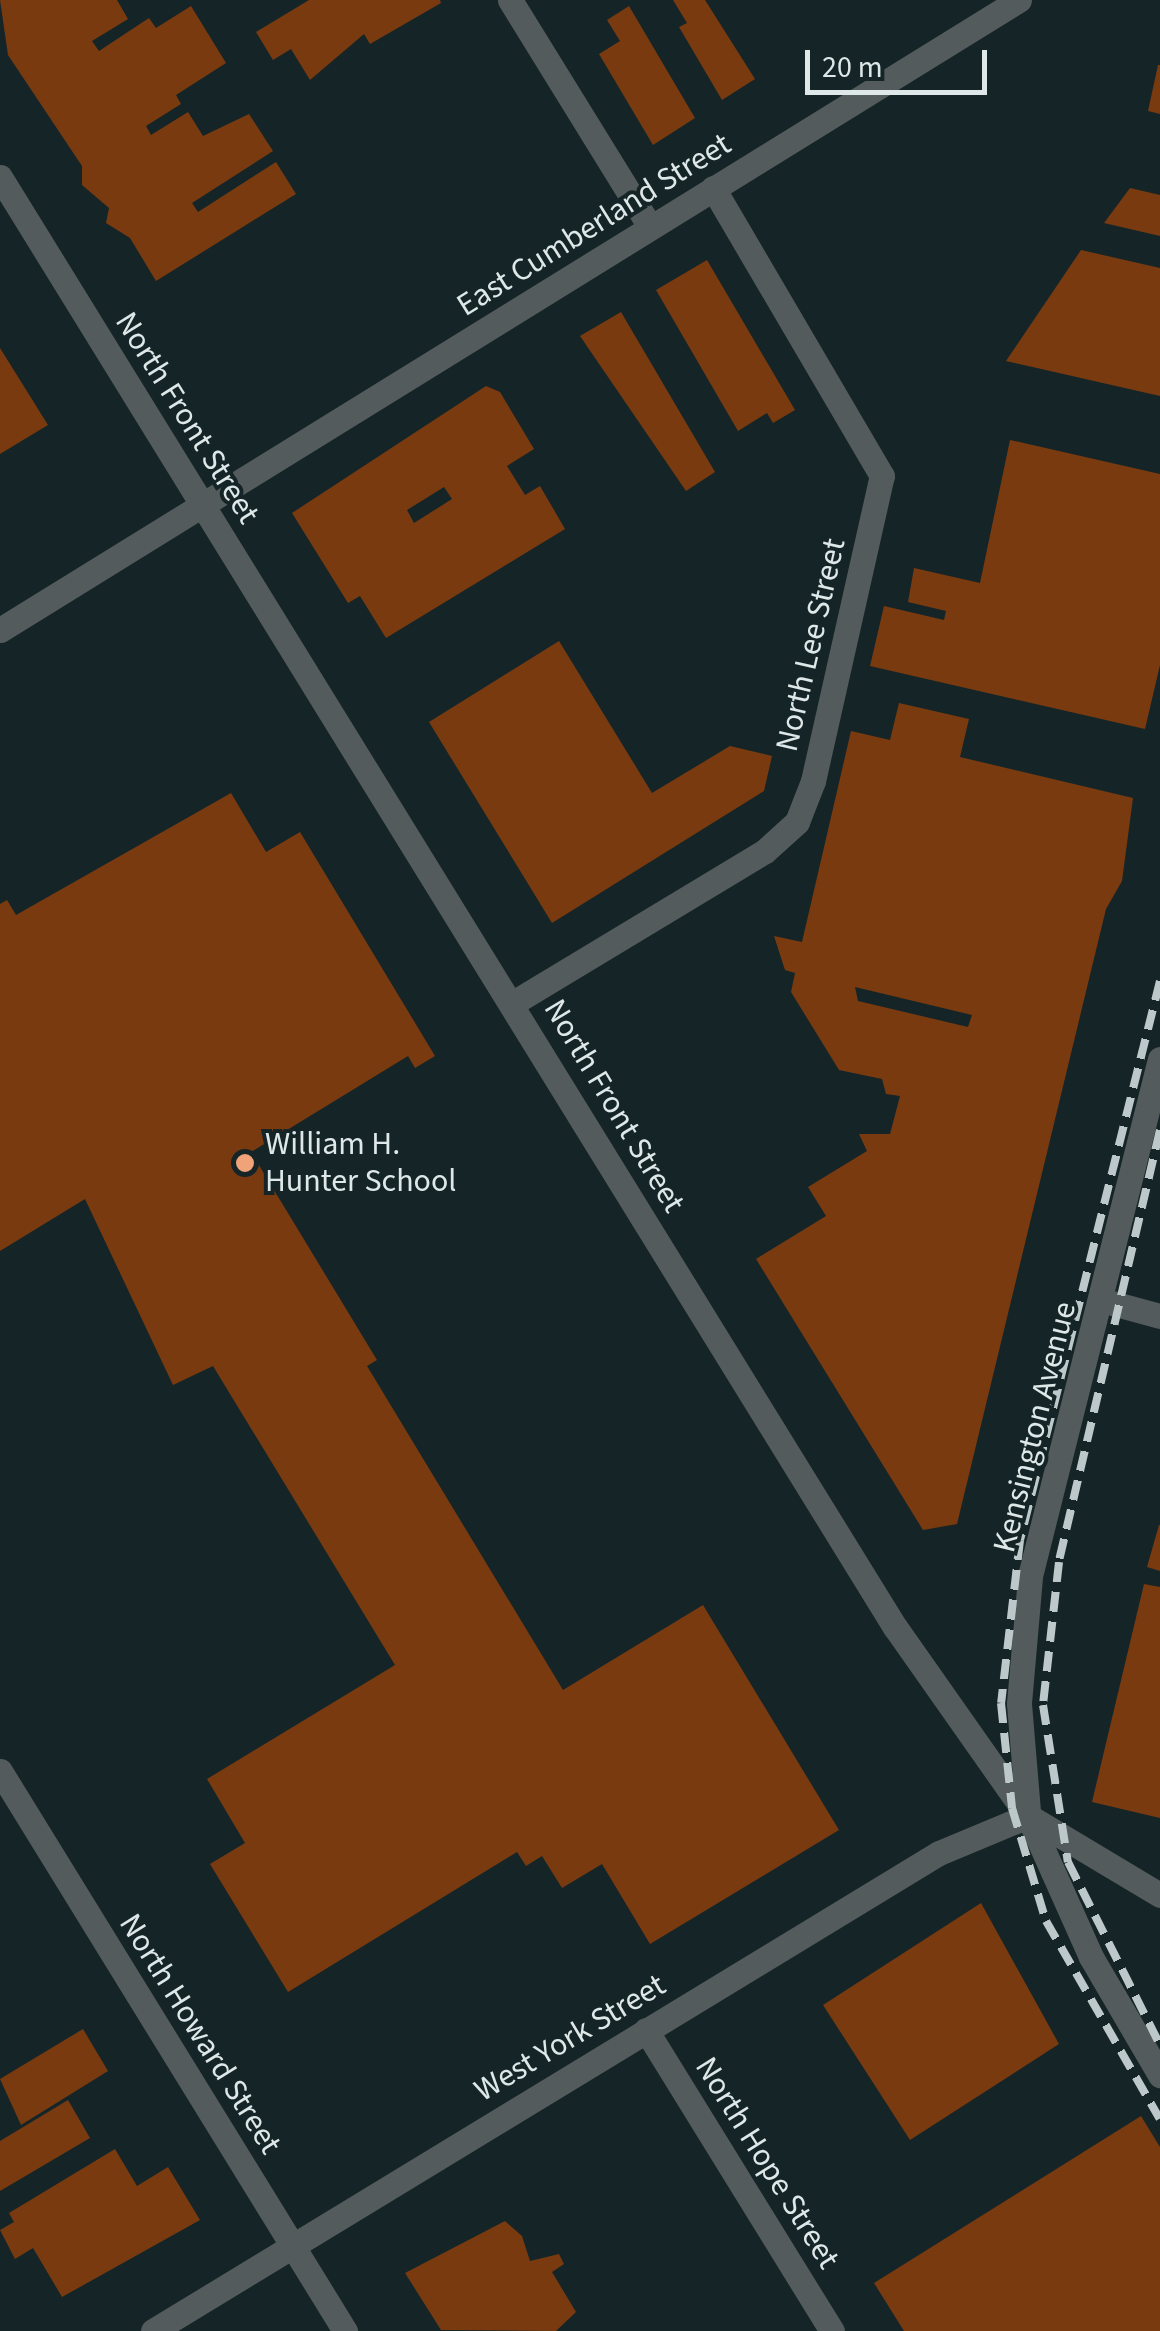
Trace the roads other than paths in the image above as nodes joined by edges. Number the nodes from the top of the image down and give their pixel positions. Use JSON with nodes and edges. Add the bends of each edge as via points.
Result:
{"nodes":[{"id":1,"x":510,"y":0,"type":"edge"},
{"id":2,"x":1018,"y":0,"type":"edge"},
{"id":3,"x":0,"y":177,"type":"edge"},
{"id":4,"x":714,"y":188,"type":"junction"},
{"id":5,"x":650,"y":228,"type":"junction"},
{"id":6,"x":204,"y":505,"type":"junction"},
{"id":7,"x":0,"y":630,"type":"edge"},
{"id":8,"x":513,"y":1003,"type":"junction"},
{"id":9,"x":1160,"y":1059,"type":"edge"},
{"id":10,"x":1101,"y":1300,"type":"junction"},
{"id":11,"x":1160,"y":1316,"type":"edge"},
{"id":12,"x":0,"y":1770,"type":"edge"},
{"id":13,"x":1028,"y":1816,"type":"junction"},
{"id":14,"x":1160,"y":1895,"type":"edge"},
{"id":15,"x":646,"y":2030,"type":"junction"},
{"id":16,"x":1160,"y":2075,"type":"edge"},
{"id":17,"x":292,"y":2244,"type":"junction"},
{"id":18,"x":153,"y":2331,"type":"edge"},
{"id":19,"x":345,"y":2331,"type":"edge"},
{"id":20,"x":832,"y":2331,"type":"edge"}],
"edges":[{"from":1,"to":5,"type":"street"},
{"from":2,"to":4,"type":"street","name":"East Cumberland Street"},
{"from":3,"to":6,"type":"street","name":"North Front Street"},
{"from":4,"to":5,"type":"street","name":"East Cumberland Street"},
{"from":4,"to":8,"type":"street","name":"North Lee Street","via":[[882,476],[822,743],[797,822],[765,852]]},
{"from":5,"to":6,"type":"street","name":"East Cumberland Street"},
{"from":6,"to":7,"type":"street","name":"East Cumberland Street"},
{"from":6,"to":8,"type":"street","name":"North Front Street"},
{"from":8,"to":13,"type":"street","name":"North Front Street","via":[[894,1627]]},
{"from":9,"to":10,"type":"street","name":"Kensington Avenue"},
{"from":10,"to":11,"type":"street"},
{"from":10,"to":13,"type":"street","name":"Kensington Avenue","via":[[1030,1576],[1019,1703]]},
{"from":12,"to":17,"type":"street","name":"North Howard Street"},
{"from":13,"to":14,"type":"street"},
{"from":13,"to":15,"type":"street","name":"West York Street","via":[[939,1853]]},
{"from":13,"to":16,"type":"street","name":"North Front Street","via":[[1090,1957]]},
{"from":15,"to":17,"type":"street","name":"West York Street"},
{"from":15,"to":20,"type":"street","name":"North Hope Street"},
{"from":17,"to":18,"type":"street","name":"West York Street"},
{"from":17,"to":19,"type":"street","name":"North Howard Street"}]}
